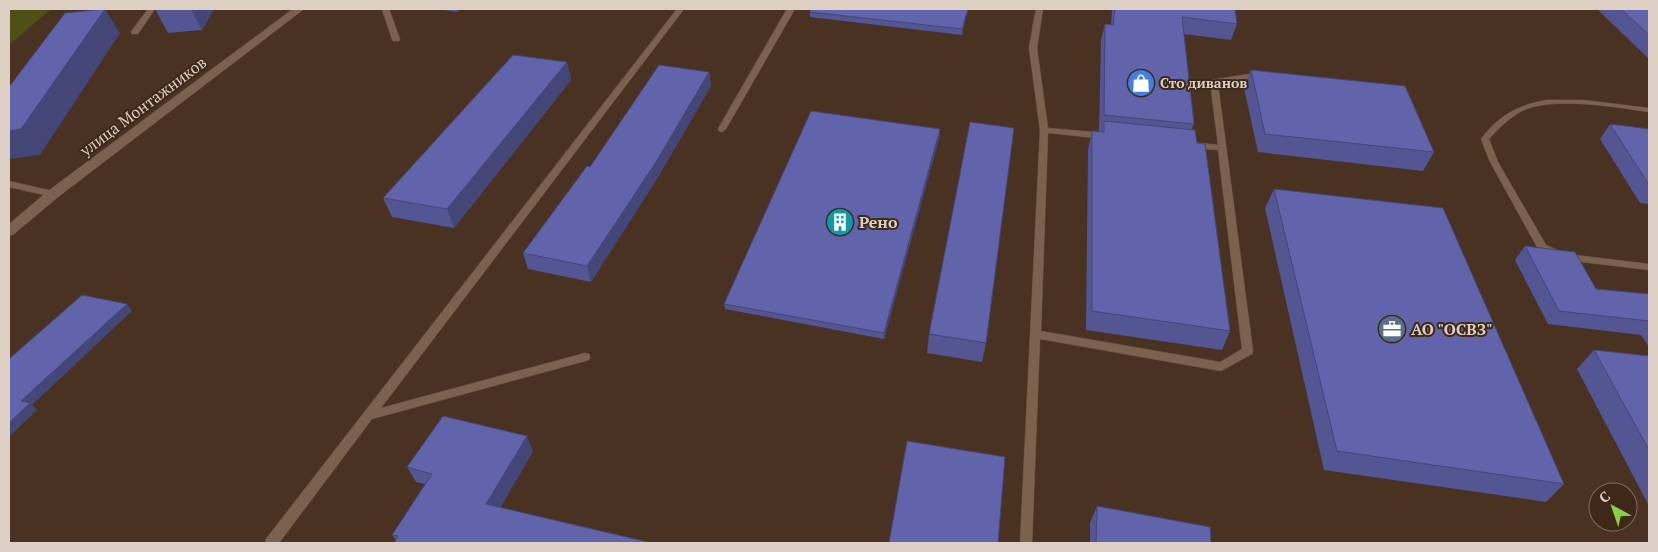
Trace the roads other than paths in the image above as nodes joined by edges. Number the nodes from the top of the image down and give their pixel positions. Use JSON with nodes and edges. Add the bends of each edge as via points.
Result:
{"nodes":[{"id":1,"x":151,"y":9,"type":"edge"},
{"id":2,"x":299,"y":9,"type":"edge"},
{"id":3,"x":385,"y":9,"type":"edge"},
{"id":4,"x":680,"y":9,"type":"edge"},
{"id":5,"x":791,"y":9,"type":"edge"},
{"id":6,"x":1040,"y":9,"type":"edge"},
{"id":7,"x":135,"y":32,"type":"dead end"},
{"id":8,"x":396,"y":39,"type":"dead end"},
{"id":9,"x":1255,"y":75,"type":"edge"},
{"id":10,"x":1649,"y":110,"type":"edge"},
{"id":11,"x":722,"y":129,"type":"dead end"},
{"id":12,"x":1044,"y":130,"type":"junction"},
{"id":13,"x":1113,"y":137,"type":"edge"},
{"id":14,"x":1182,"y":144,"type":"edge"},
{"id":15,"x":1222,"y":148,"type":"junction"},
{"id":16,"x":9,"y":184,"type":"edge"},
{"id":17,"x":53,"y":194,"type":"junction"},
{"id":18,"x":9,"y":231,"type":"edge"},
{"id":19,"x":1649,"y":267,"type":"edge"},
{"id":20,"x":1035,"y":334,"type":"junction"},
{"id":21,"x":585,"y":358,"type":"dead end"},
{"id":22,"x":368,"y":416,"type":"junction"},
{"id":23,"x":271,"y":543,"type":"edge"},
{"id":24,"x":1026,"y":543,"type":"edge"}],
"edges":[{"from":1,"to":7,"type":"lane"},
{"from":2,"to":17,"type":"street","name":"улица Монтажников"},
{"from":3,"to":8,"type":"lane"},
{"from":4,"to":22,"type":"lane"},
{"from":5,"to":11,"type":"lane"},
{"from":6,"to":12,"type":"lane","via":[[1033,48]]},
{"from":9,"to":15,"type":"lane","via":[[1214,82]]},
{"from":10,"to":19,"type":"lane","via":[[1548,102],[1521,108],[1499,122],[1485,139],[1494,162],[1542,247],[1565,257]]},
{"from":12,"to":13,"type":"lane"},
{"from":12,"to":20,"type":"lane"},
{"from":14,"to":15,"type":"lane"},
{"from":15,"to":20,"type":"lane","via":[[1248,351],[1221,367]]},
{"from":16,"to":17,"type":"lane"},
{"from":17,"to":18,"type":"street","name":"улица Монтажников"},
{"from":20,"to":24,"type":"lane"},
{"from":21,"to":22,"type":"lane"},
{"from":22,"to":23,"type":"lane"}]}
